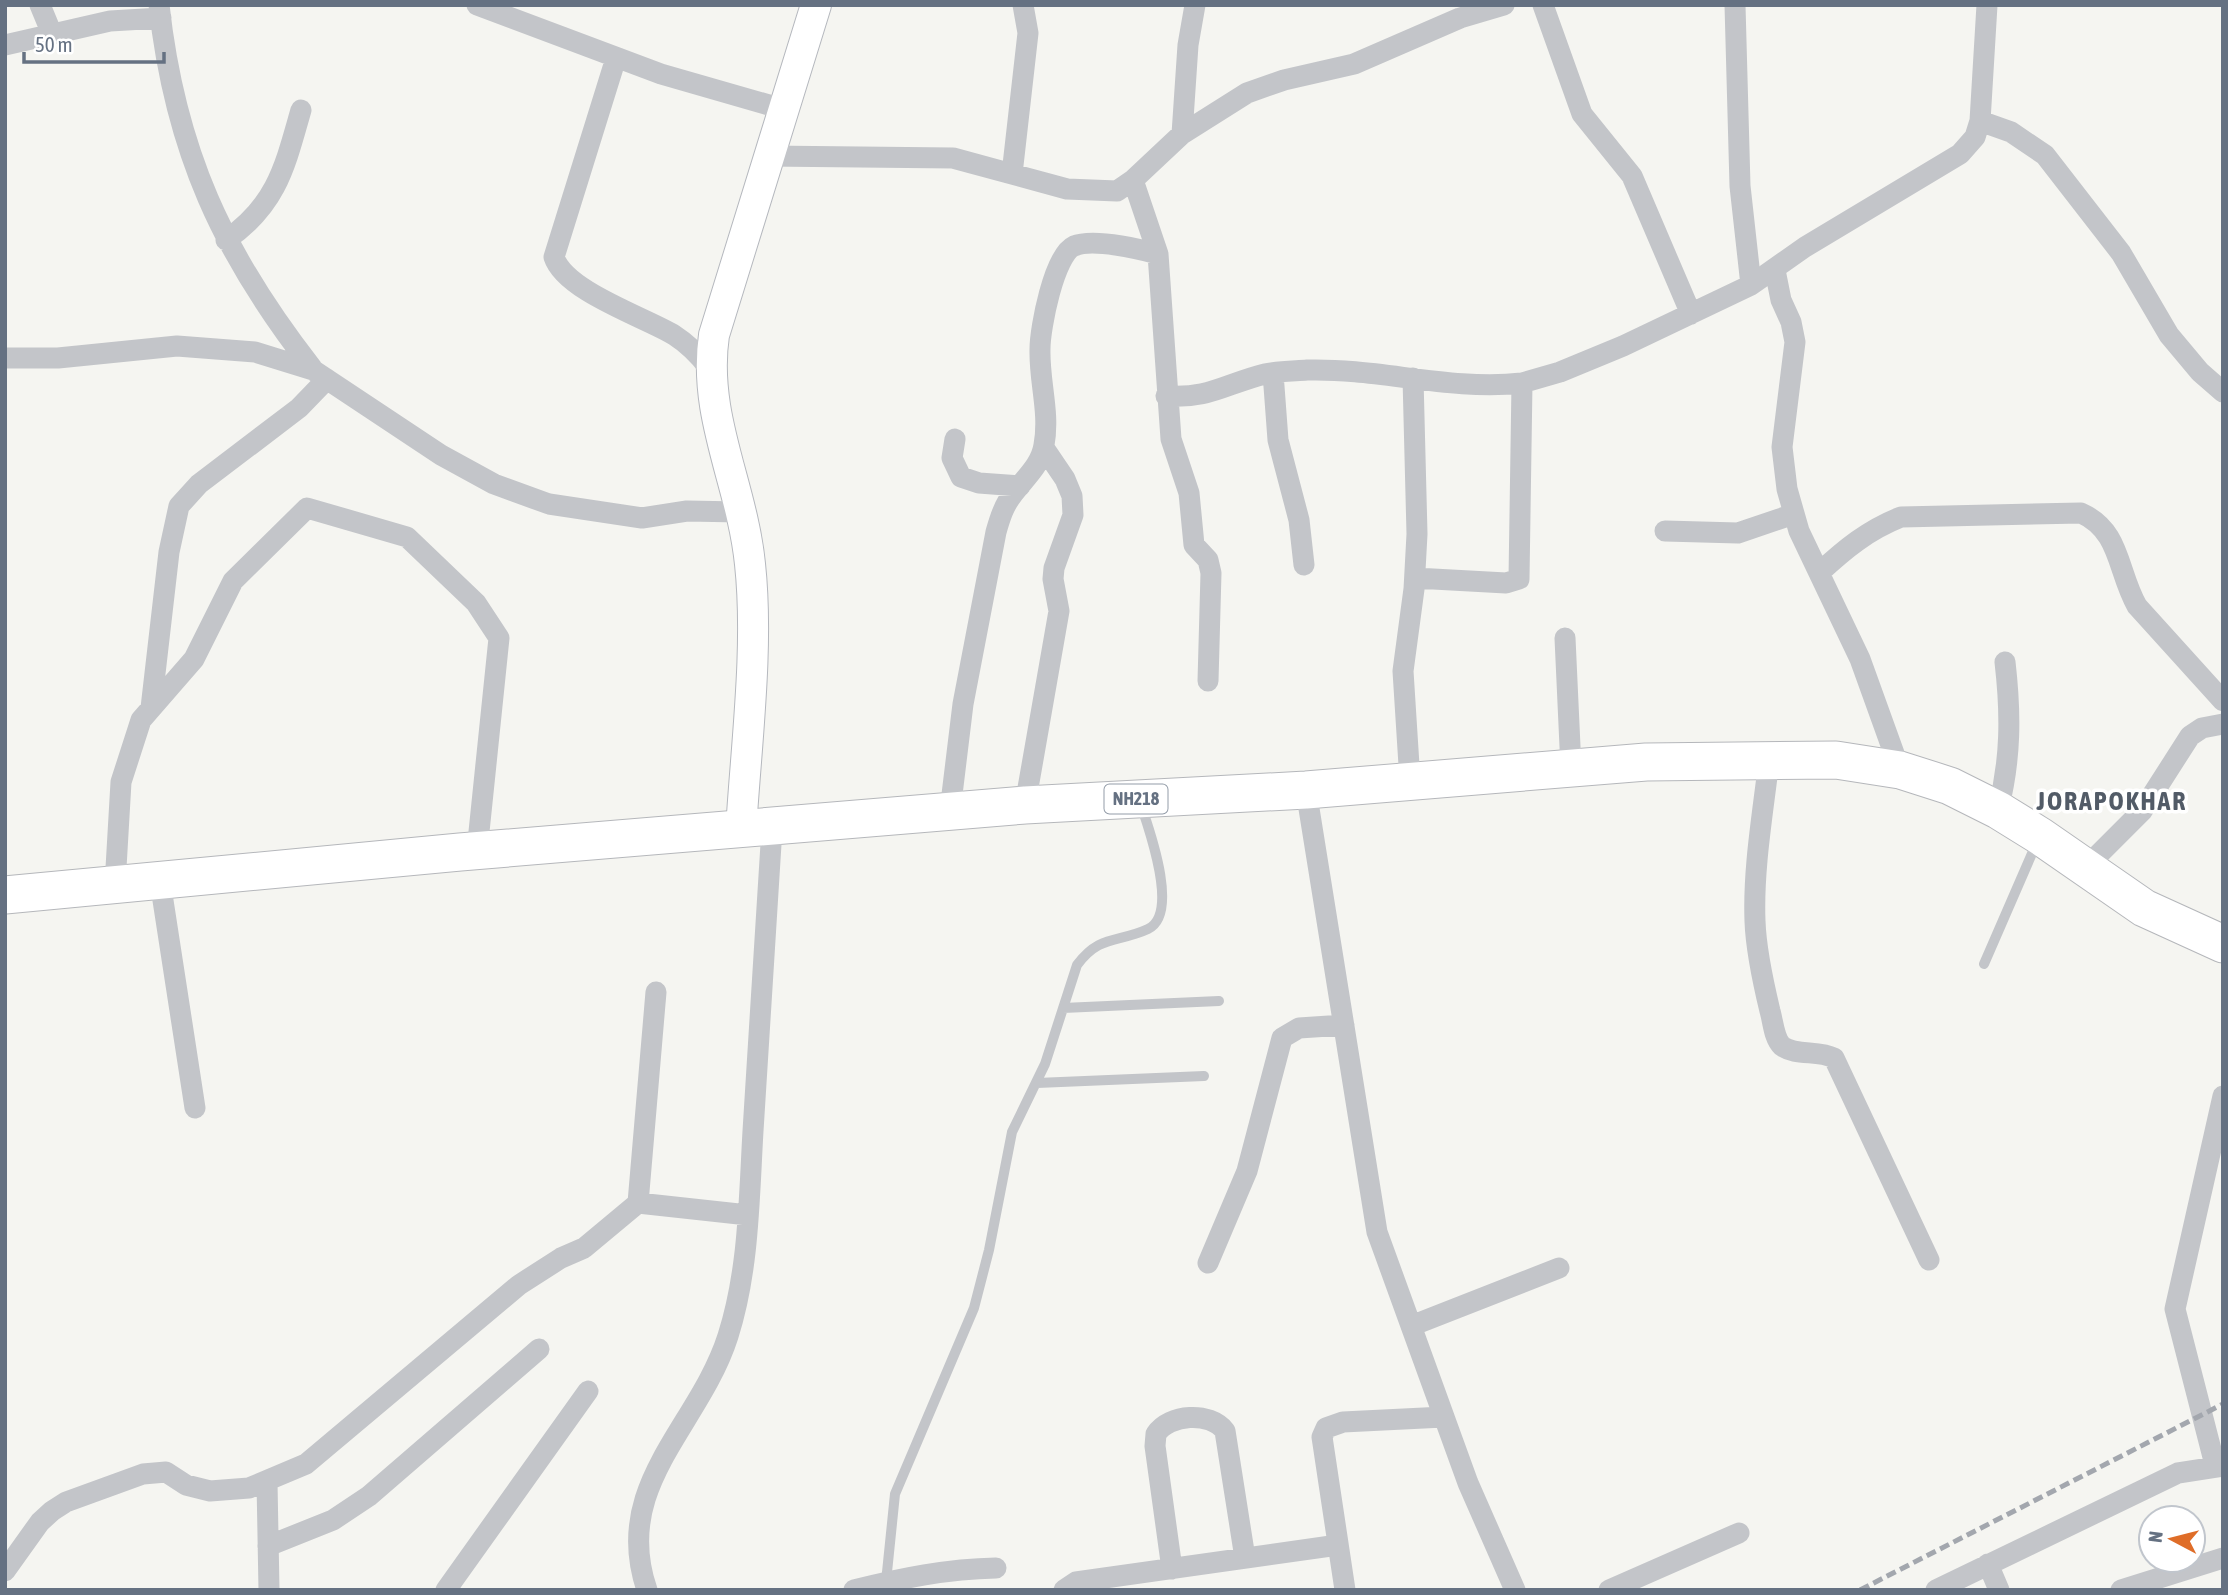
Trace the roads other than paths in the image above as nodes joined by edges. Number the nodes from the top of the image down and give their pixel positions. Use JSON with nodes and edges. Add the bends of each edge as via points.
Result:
{"nodes":[{"id":1,"x":40,"y":5,"type":"edge"},
{"id":2,"x":477,"y":5,"type":"edge"},
{"id":3,"x":816,"y":5,"type":"edge"},
{"id":4,"x":1023,"y":5,"type":"edge"},
{"id":5,"x":1195,"y":5,"type":"edge"},
{"id":6,"x":1502,"y":5,"type":"edge"},
{"id":7,"x":1543,"y":5,"type":"edge"},
{"id":8,"x":1735,"y":5,"type":"edge"},
{"id":9,"x":1987,"y":5,"type":"edge"},
{"id":10,"x":160,"y":12,"type":"edge"},
{"id":11,"x":517,"y":13,"type":"edge"},
{"id":12,"x":52,"y":34,"type":"junction"},
{"id":13,"x":5,"y":45,"type":"edge"},
{"id":14,"x":616,"y":58,"type":"junction"},
{"id":15,"x":783,"y":109,"type":"junction"},
{"id":16,"x":301,"y":110,"type":"dead end"},
{"id":17,"x":1980,"y":121,"type":"junction"},
{"id":18,"x":1182,"y":134,"type":"junction"},
{"id":19,"x":767,"y":156,"type":"junction"},
{"id":20,"x":1012,"y":174,"type":"junction"},
{"id":21,"x":1133,"y":180,"type":"junction"},
{"id":22,"x":226,"y":240,"type":"junction"},
{"id":23,"x":1158,"y":254,"type":"junction"},
{"id":24,"x":1775,"y":270,"type":"junction"},
{"id":25,"x":1751,"y":285,"type":"junction"},
{"id":26,"x":1691,"y":314,"type":"junction"},
{"id":27,"x":5,"y":358,"type":"edge"},
{"id":28,"x":709,"y":368,"type":"junction"},
{"id":29,"x":1273,"y":373,"type":"junction"},
{"id":30,"x":320,"y":374,"type":"junction"},
{"id":31,"x":1412,"y":378,"type":"junction"},
{"id":32,"x":1522,"y":383,"type":"junction"},
{"id":33,"x":2223,"y":392,"type":"edge"},
{"id":34,"x":1166,"y":396,"type":"junction"},
{"id":35,"x":955,"y":439,"type":"dead end"},
{"id":36,"x":1044,"y":448,"type":"junction"},
{"id":37,"x":1020,"y":486,"type":"junction"},
{"id":38,"x":740,"y":512,"type":"junction"},
{"id":39,"x":1794,"y":514,"type":"junction"},
{"id":40,"x":1665,"y":531,"type":"dead end"},
{"id":41,"x":1304,"y":565,"type":"dead end"},
{"id":42,"x":1819,"y":573,"type":"junction"},
{"id":43,"x":1415,"y":578,"type":"junction"},
{"id":44,"x":1565,"y":638,"type":"dead end"},
{"id":45,"x":2005,"y":662,"type":"dead end"},
{"id":46,"x":1208,"y":681,"type":"dead end"},
{"id":47,"x":2223,"y":701,"type":"edge"},
{"id":48,"x":151,"y":708,"type":"junction"},
{"id":49,"x":2223,"y":724,"type":"edge"},
{"id":50,"x":1769,"y":760,"type":"junction"},
{"id":51,"x":1571,"y":768,"type":"junction"},
{"id":52,"x":1900,"y":770,"type":"junction"},
{"id":53,"x":1410,"y":780,"type":"junction"},
{"id":54,"x":1306,"y":790,"type":"junction"},
{"id":55,"x":1139,"y":799,"type":"junction"},
{"id":56,"x":1025,"y":805,"type":"junction"},
{"id":57,"x":1998,"y":810,"type":"junction"},
{"id":58,"x":950,"y":811,"type":"junction"},
{"id":59,"x":757,"y":829,"type":"junction"},
{"id":60,"x":2040,"y":836,"type":"junction"},
{"id":61,"x":477,"y":851,"type":"junction"},
{"id":62,"x":2086,"y":867,"type":"junction"},
{"id":63,"x":160,"y":881,"type":"junction"},
{"id":64,"x":115,"y":885,"type":"junction"},
{"id":65,"x":5,"y":895,"type":"edge"},
{"id":66,"x":2223,"y":944,"type":"edge"},
{"id":67,"x":1984,"y":964,"type":"dead end"},
{"id":68,"x":656,"y":992,"type":"dead end"},
{"id":69,"x":1219,"y":1001,"type":"dead end"},
{"id":70,"x":1063,"y":1008,"type":"junction"},
{"id":71,"x":1344,"y":1025,"type":"junction"},
{"id":72,"x":1204,"y":1076,"type":"dead end"},
{"id":73,"x":1037,"y":1083,"type":"junction"},
{"id":74,"x":2223,"y":1096,"type":"edge"},
{"id":75,"x":195,"y":1108,"type":"dead end"},
{"id":76,"x":638,"y":1203,"type":"junction"},
{"id":77,"x":747,"y":1215,"type":"junction"},
{"id":78,"x":1929,"y":1259,"type":"dead end"},
{"id":79,"x":1208,"y":1263,"type":"dead end"},
{"id":80,"x":1559,"y":1268,"type":"dead end"},
{"id":81,"x":1412,"y":1326,"type":"junction"},
{"id":82,"x":539,"y":1349,"type":"dead end"},
{"id":83,"x":588,"y":1391,"type":"dead end"},
{"id":84,"x":1444,"y":1417,"type":"junction"},
{"id":85,"x":2219,"y":1465,"type":"edge"},
{"id":86,"x":267,"y":1482,"type":"junction"},
{"id":87,"x":1739,"y":1533,"type":"dead end"},
{"id":88,"x":1338,"y":1545,"type":"junction"},
{"id":89,"x":268,"y":1546,"type":"junction"},
{"id":90,"x":1245,"y":1558,"type":"junction"},
{"id":91,"x":2223,"y":1558,"type":"edge"},
{"id":92,"x":1988,"y":1564,"type":"junction"},
{"id":93,"x":996,"y":1568,"type":"dead end"},
{"id":94,"x":1171,"y":1569,"type":"junction"},
{"id":95,"x":5,"y":1571,"type":"edge"},
{"id":96,"x":886,"y":1582,"type":"junction"},
{"id":97,"x":269,"y":1590,"type":"edge"},
{"id":98,"x":446,"y":1590,"type":"edge"},
{"id":99,"x":647,"y":1590,"type":"edge"},
{"id":100,"x":855,"y":1590,"type":"edge"},
{"id":101,"x":1064,"y":1590,"type":"edge"},
{"id":102,"x":1345,"y":1590,"type":"edge"},
{"id":103,"x":1515,"y":1590,"type":"edge"},
{"id":104,"x":1609,"y":1590,"type":"edge"},
{"id":105,"x":1936,"y":1590,"type":"edge"},
{"id":106,"x":1999,"y":1590,"type":"edge"},
{"id":107,"x":2121,"y":1590,"type":"edge"}],
"edges":[{"from":1,"to":12,"type":"street"},
{"from":2,"to":11,"type":"street"},
{"from":3,"to":15,"type":"street"},
{"from":4,"to":20,"type":"street","via":[[1028,33]]},
{"from":5,"to":18,"type":"street"},
{"from":6,"to":18,"type":"street","via":[[1354,64],[1247,93]]},
{"from":7,"to":26,"type":"street","via":[[1582,114],[1632,176]]},
{"from":8,"to":25,"type":"street","via":[[1740,186]]},
{"from":9,"to":17,"type":"street"},
{"from":10,"to":12,"type":"street"},
{"from":10,"to":22,"type":"street","via":[[176,102],[194,163]]},
{"from":11,"to":14,"type":"street"},
{"from":12,"to":13,"type":"street"},
{"from":14,"to":15,"type":"street"},
{"from":14,"to":28,"type":"street","via":[[554,257],[562,271],[584,287],[673,334]]},
{"from":15,"to":19,"type":"street"},
{"from":16,"to":22,"type":"street","via":[[283,173],[271,197]]},
{"from":17,"to":24,"type":"street","via":[[1975,137],[1960,154],[1805,247]]},
{"from":17,"to":33,"type":"street","via":[[2011,132],[2045,155],[2121,253],[2169,335]]},
{"from":18,"to":21,"type":"street"},
{"from":19,"to":20,"type":"street","via":[[953,158]]},
{"from":19,"to":28,"type":"street","via":[[714,335]]},
{"from":20,"to":21,"type":"street","via":[[1104,192],[1117,191]]},
{"from":21,"to":23,"type":"street"},
{"from":22,"to":30,"type":"street","via":[[271,315]]},
{"from":23,"to":34,"type":"street"},
{"from":23,"to":36,"type":"street","via":[[1086,243],[1072,246],[1062,257],[1040,349],[1047,425]]},
{"from":24,"to":25,"type":"street"},
{"from":24,"to":39,"type":"street","via":[[1795,342],[1782,447]]},
{"from":25,"to":26,"type":"street"},
{"from":26,"to":32,"type":"street","via":[[1560,372]]},
{"from":27,"to":30,"type":"street","via":[[212,347],[255,352]]},
{"from":28,"to":38,"type":"street","via":[[712,402]]},
{"from":29,"to":31,"type":"street","via":[[1342,370]]},
{"from":29,"to":34,"type":"street","via":[[1201,396]]},
{"from":29,"to":41,"type":"street","via":[[1278,440],[1299,520]]},
{"from":30,"to":38,"type":"street","via":[[451,461],[494,484],[549,504],[642,518],[687,511]]},
{"from":30,"to":48,"type":"street","via":[[299,408],[199,484],[179,506],[169,552]]},
{"from":31,"to":32,"type":"street","via":[[1496,386]]},
{"from":31,"to":43,"type":"street"},
{"from":32,"to":43,"type":"street","via":[[1519,579],[1506,583]]},
{"from":34,"to":46,"type":"street","via":[[1171,439],[1189,493],[1194,545],[1208,560],[1211,573]]},
{"from":35,"to":37,"type":"street","via":[[952,458],[961,477]]},
{"from":36,"to":37,"type":"street"},
{"from":36,"to":56,"type":"street","via":[[1065,479],[1073,515],[1054,568],[1059,611]]},
{"from":37,"to":58,"type":"street","via":[[1002,512],[996,532],[963,704]]},
{"from":38,"to":59,"type":"street","via":[[750,565]]},
{"from":39,"to":40,"type":"street","via":[[1738,533]]},
{"from":39,"to":42,"type":"street"},
{"from":42,"to":47,"type":"street","via":[[1852,542],[1901,517],[2081,513],[2109,534],[2127,589],[2144,615]]},
{"from":42,"to":52,"type":"street","via":[[1860,659]]},
{"from":43,"to":53,"type":"street","via":[[1403,671]]},
{"from":44,"to":51,"type":"street"},
{"from":45,"to":57,"type":"street","via":[[2010,739]]},
{"from":48,"to":61,"type":"street","via":[[194,659],[233,581],[307,508],[407,537],[475,603],[499,638]]},
{"from":48,"to":64,"type":"street","via":[[141,720],[121,782]]},
{"from":49,"to":62,"type":"street","via":[[2190,736],[2142,811]]},
{"from":50,"to":51,"type":"highway","number":"NH218"},
{"from":50,"to":52,"type":"highway","number":"NH218","via":[[1836,760]]},
{"from":50,"to":78,"type":"street","via":[[1755,921],[1776,1034],[1789,1049],[1834,1058]]},
{"from":51,"to":53,"type":"highway","number":"NH218"},
{"from":52,"to":57,"type":"highway","number":"NH218","via":[[1950,786]]},
{"from":53,"to":54,"type":"highway","number":"NH218"},
{"from":54,"to":55,"type":"highway","number":"NH218"},
{"from":54,"to":71,"type":"street"},
{"from":55,"to":56,"type":"highway","number":"NH218"},
{"from":55,"to":70,"type":"lane","via":[[1157,856],[1160,916],[1148,929],[1101,942],[1087,951],[1077,965]]},
{"from":56,"to":58,"type":"highway","number":"NH218"},
{"from":57,"to":60,"type":"highway","number":"NH218"},
{"from":58,"to":59,"type":"highway","number":"NH218"},
{"from":59,"to":61,"type":"highway","number":"NH218"},
{"from":59,"to":77,"type":"street"},
{"from":60,"to":62,"type":"highway","number":"NH218"},
{"from":60,"to":67,"type":"lane"},
{"from":61,"to":63,"type":"highway","number":"NH218"},
{"from":62,"to":66,"type":"highway","number":"NH218","via":[[2144,908]]},
{"from":63,"to":64,"type":"highway","number":"NH218"},
{"from":63,"to":75,"type":"street"},
{"from":64,"to":65,"type":"highway","number":"NH218"},
{"from":68,"to":76,"type":"street"},
{"from":69,"to":70,"type":"lane"},
{"from":70,"to":73,"type":"lane"},
{"from":71,"to":79,"type":"street","via":[[1299,1028],[1282,1038],[1247,1171]]},
{"from":71,"to":81,"type":"street","via":[[1377,1232]]},
{"from":72,"to":73,"type":"lane"},
{"from":73,"to":96,"type":"lane","via":[[1012,1132],[974,1308],[895,1494]]},
{"from":74,"to":85,"type":"street","via":[[2175,1309]]},
{"from":76,"to":77,"type":"street"},
{"from":76,"to":86,"type":"street","via":[[584,1248],[519,1285],[306,1464]]},
{"from":77,"to":99,"type":"street","via":[[745,1259],[728,1337],[651,1478],[636,1530]]},
{"from":80,"to":81,"type":"street"},
{"from":81,"to":84,"type":"street"},
{"from":82,"to":89,"type":"street","via":[[369,1496],[333,1520]]},
{"from":83,"to":98,"type":"street"},
{"from":84,"to":88,"type":"street","via":[[1343,1422],[1326,1428],[1322,1437]]},
{"from":84,"to":103,"type":"street"},
{"from":85,"to":92,"type":"street","via":[[2178,1473]]},
{"from":86,"to":89,"type":"street"},
{"from":86,"to":95,"type":"street","via":[[210,1491],[186,1485],[166,1472],[143,1474],[52,1511]]},
{"from":87,"to":104,"type":"street"},
{"from":88,"to":90,"type":"street"},
{"from":88,"to":102,"type":"street"},
{"from":89,"to":97,"type":"street"},
{"from":90,"to":94,"type":"street"},
{"from":90,"to":94,"type":"street","via":[[1225,1431],[1219,1423],[1201,1418],[1168,1422],[1156,1434],[1155,1446]]},
{"from":91,"to":107,"type":"street"},
{"from":92,"to":105,"type":"street"},
{"from":92,"to":106,"type":"street"},
{"from":93,"to":96,"type":"street"},
{"from":94,"to":101,"type":"street","via":[[1076,1582]]},
{"from":96,"to":100,"type":"street"}]}
